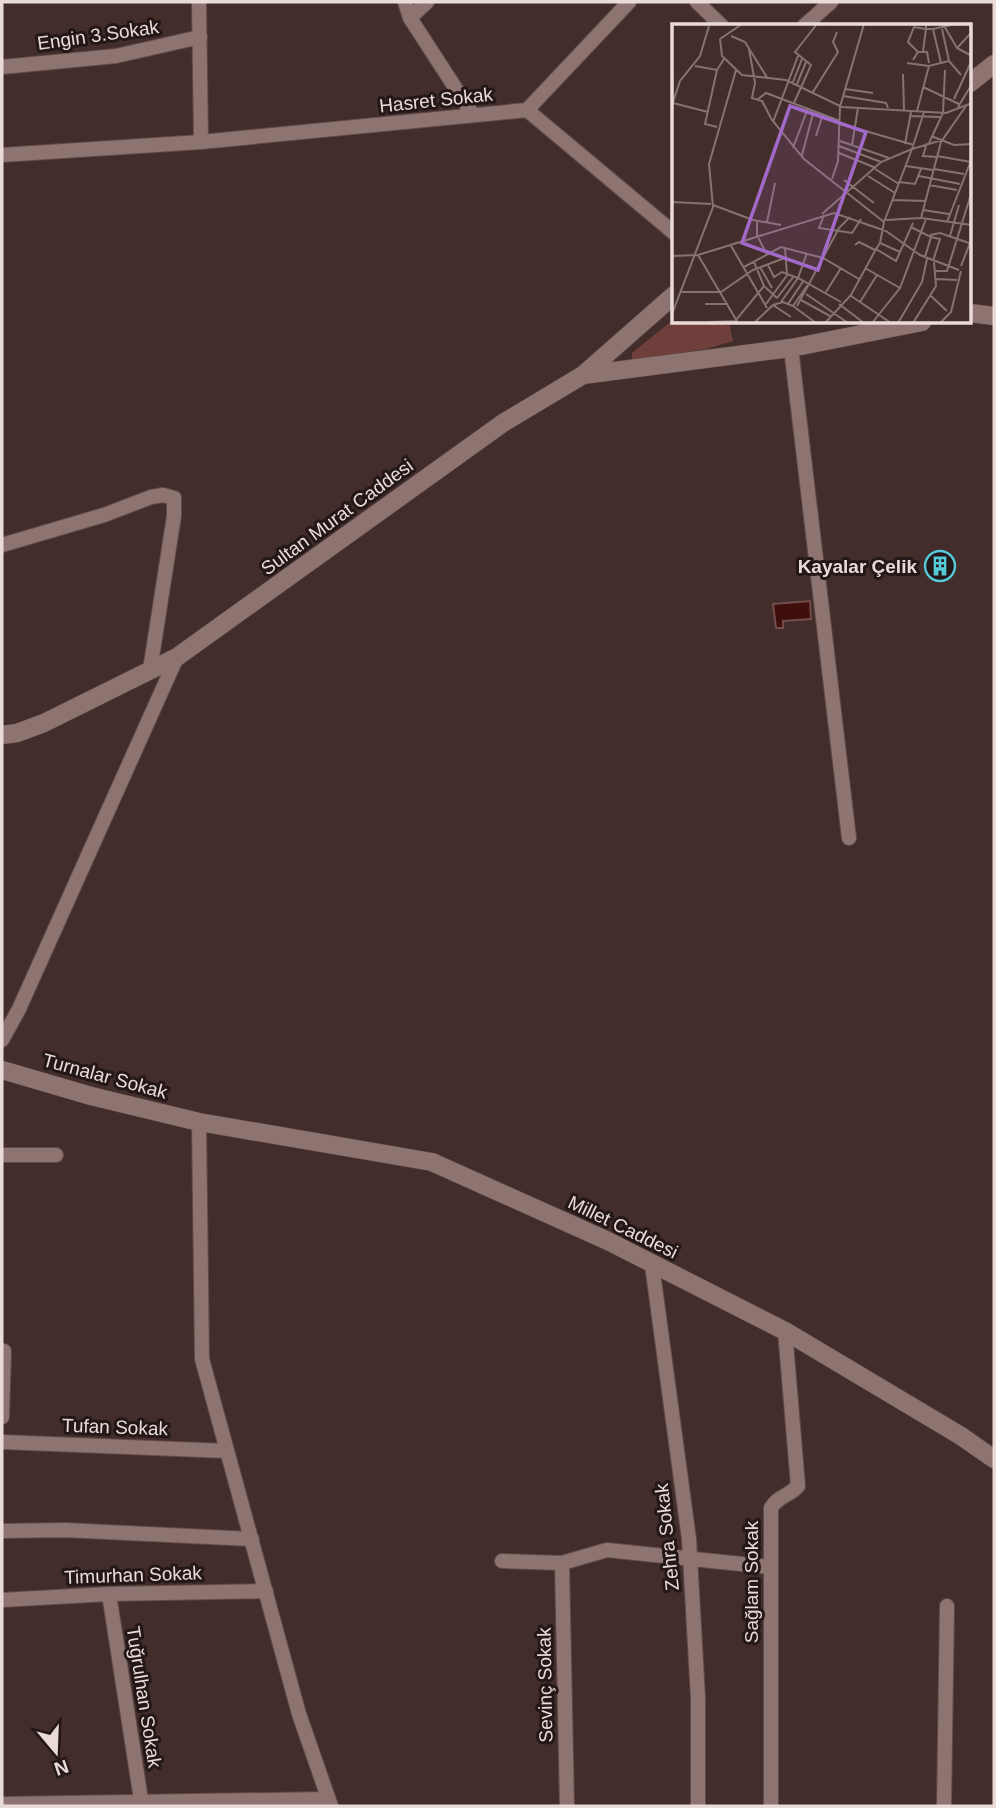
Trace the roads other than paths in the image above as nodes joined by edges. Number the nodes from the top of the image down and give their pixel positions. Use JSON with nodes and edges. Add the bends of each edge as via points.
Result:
{"nodes":[{"id":1,"x":199,"y":2,"type":"edge"},
{"id":2,"x":405,"y":2,"type":"edge"},
{"id":3,"x":427,"y":2,"type":"edge"},
{"id":4,"x":629,"y":2,"type":"edge"},
{"id":5,"x":697,"y":2,"type":"edge"},
{"id":6,"x":831,"y":2,"type":"edge"},
{"id":7,"x":410,"y":18,"type":"junction"},
{"id":8,"x":720,"y":24,"type":"edge"},
{"id":9,"x":806,"y":24,"type":"edge"},
{"id":10,"x":200,"y":37,"type":"junction"},
{"id":11,"x":994,"y":64,"type":"edge"},
{"id":12,"x":2,"y":67,"type":"edge"},
{"id":13,"x":972,"y":81,"type":"edge"},
{"id":14,"x":527,"y":110,"type":"junction"},
{"id":15,"x":473,"y":116,"type":"junction"},
{"id":16,"x":201,"y":142,"type":"junction"},
{"id":17,"x":2,"y":155,"type":"edge"},
{"id":18,"x":672,"y":231,"type":"edge"},
{"id":19,"x":672,"y":297,"type":"edge"},
{"id":20,"x":972,"y":313,"type":"edge"},
{"id":21,"x":994,"y":316,"type":"edge"},
{"id":22,"x":910,"y":324,"type":"edge"},
{"id":23,"x":791,"y":348,"type":"junction"},
{"id":24,"x":583,"y":375,"type":"junction"},
{"id":25,"x":2,"y":545,"type":"edge"},
{"id":26,"x":177,"y":657,"type":"junction"},
{"id":27,"x":150,"y":670,"type":"junction"},
{"id":28,"x":2,"y":735,"type":"edge"},
{"id":29,"x":849,"y":838,"type":"dead end"},
{"id":30,"x":2,"y":1040,"type":"edge"},
{"id":31,"x":2,"y":1070,"type":"edge"},
{"id":32,"x":199,"y":1122,"type":"junction"},
{"id":33,"x":2,"y":1154,"type":"edge"},
{"id":34,"x":56,"y":1155,"type":"dead end"},
{"id":35,"x":652,"y":1265,"type":"junction"},
{"id":36,"x":785,"y":1331,"type":"junction"},
{"id":37,"x":4,"y":1351,"type":"dead end"},
{"id":38,"x":2,"y":1417,"type":"edge"},
{"id":39,"x":2,"y":1441,"type":"edge"},
{"id":40,"x":227,"y":1451,"type":"junction"},
{"id":41,"x":994,"y":1459,"type":"edge"},
{"id":42,"x":2,"y":1531,"type":"edge"},
{"id":43,"x":252,"y":1539,"type":"junction"},
{"id":44,"x":691,"y":1557,"type":"junction"},
{"id":45,"x":502,"y":1561,"type":"dead end"},
{"id":46,"x":562,"y":1563,"type":"junction"},
{"id":47,"x":770,"y":1567,"type":"junction"},
{"id":48,"x":266,"y":1591,"type":"junction"},
{"id":49,"x":109,"y":1594,"type":"junction"},
{"id":50,"x":2,"y":1600,"type":"edge"},
{"id":51,"x":947,"y":1606,"type":"dead end"},
{"id":52,"x":330,"y":1803,"type":"edge"},
{"id":53,"x":2,"y":1804,"type":"edge"},
{"id":54,"x":141,"y":1804,"type":"edge"},
{"id":55,"x":567,"y":1806,"type":"edge"},
{"id":56,"x":698,"y":1806,"type":"edge"},
{"id":57,"x":771,"y":1806,"type":"edge"},
{"id":58,"x":944,"y":1806,"type":"edge"}],
"edges":[{"from":1,"to":10,"type":"street"},
{"from":2,"to":7,"type":"street"},
{"from":3,"to":7,"type":"street"},
{"from":4,"to":14,"type":"street"},
{"from":5,"to":8,"type":"street"},
{"from":6,"to":9,"type":"street"},
{"from":7,"to":15,"type":"street"},
{"from":10,"to":12,"type":"street","name":"Engin 3.Sokak","via":[[116,56]]},
{"from":10,"to":16,"type":"street"},
{"from":11,"to":13,"type":"street"},
{"from":14,"to":15,"type":"street","name":"Hasret Sokak"},
{"from":14,"to":18,"type":"street"},
{"from":15,"to":16,"type":"street","name":"Hasret Sokak"},
{"from":16,"to":17,"type":"street","name":"Hasret Sokak"},
{"from":19,"to":24,"type":"street","name":"Sultan Murat Caddesi"},
{"from":20,"to":21,"type":"street"},
{"from":22,"to":23,"type":"street"},
{"from":23,"to":24,"type":"street"},
{"from":23,"to":29,"type":"street"},
{"from":24,"to":26,"type":"street","name":"Sultan Murat Caddesi","via":[[503,423]]},
{"from":25,"to":27,"type":"street","via":[[151,497],[174,498]]},
{"from":26,"to":27,"type":"street","name":"Sultan Murat Caddesi"},
{"from":26,"to":30,"type":"street"},
{"from":27,"to":28,"type":"street","name":"Sultan Murat Caddesi","via":[[44,723]]},
{"from":31,"to":32,"type":"street","name":"Turnalar Sokak"},
{"from":32,"to":35,"type":"street","name":"Millet Caddesi","via":[[432,1162]]},
{"from":32,"to":40,"type":"street","via":[[202,1359]]},
{"from":33,"to":34,"type":"street"},
{"from":35,"to":36,"type":"street","name":"Millet Caddesi"},
{"from":35,"to":44,"type":"street","name":"Zehra Sokak"},
{"from":36,"to":41,"type":"street","name":"Millet Caddesi"},
{"from":36,"to":47,"type":"street","name":"Sağlam Sokak","via":[[798,1486],[777,1498],[771,1508]]},
{"from":37,"to":38,"type":"street"},
{"from":39,"to":40,"type":"street","name":"Tufan Sokak"},
{"from":40,"to":43,"type":"street"},
{"from":42,"to":43,"type":"street"},
{"from":43,"to":48,"type":"street"},
{"from":44,"to":46,"type":"street","via":[[607,1550]]},
{"from":44,"to":47,"type":"street"},
{"from":44,"to":56,"type":"street","name":"Zehra Sokak"},
{"from":45,"to":46,"type":"street"},
{"from":46,"to":55,"type":"street","name":"Sevinç Sokak"},
{"from":47,"to":57,"type":"street","name":"Sağlam Sokak"},
{"from":48,"to":49,"type":"street","name":"Timurhan Sokak"},
{"from":48,"to":52,"type":"street","via":[[299,1714]]},
{"from":49,"to":50,"type":"street","name":"Timurhan Sokak"},
{"from":49,"to":54,"type":"street","name":"Tuğrulhan Sokak"},
{"from":51,"to":58,"type":"street"},
{"from":52,"to":54,"type":"street"},
{"from":53,"to":54,"type":"street"}]}
